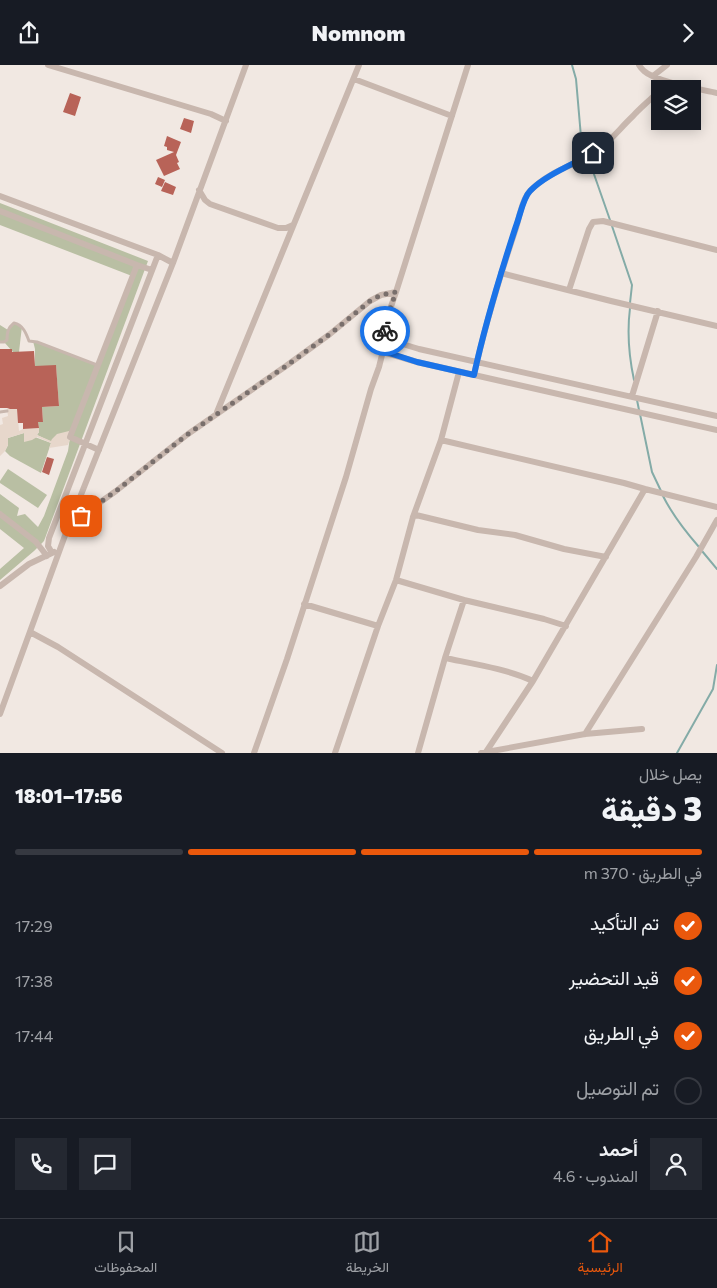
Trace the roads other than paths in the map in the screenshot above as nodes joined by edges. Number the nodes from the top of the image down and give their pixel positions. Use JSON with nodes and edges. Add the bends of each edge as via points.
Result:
{"nodes":[{"id":1,"x":48,"y":65,"type":"edge"},
{"id":2,"x":246,"y":65,"type":"edge"},
{"id":3,"x":359,"y":65,"type":"edge"},
{"id":4,"x":468,"y":65,"type":"edge"},
{"id":5,"x":639,"y":65,"type":"edge"},
{"id":6,"x":667,"y":65,"type":"edge"},
{"id":7,"x":653,"y":77,"type":"junction"},
{"id":8,"x":354,"y":79,"type":"junction"},
{"id":9,"x":663,"y":80,"type":"edge"},
{"id":10,"x":701,"y":89,"type":"edge"},
{"id":11,"x":717,"y":93,"type":"edge"},
{"id":12,"x":651,"y":98,"type":"edge"},
{"id":13,"x":452,"y":116,"type":"junction"},
{"id":14,"x":226,"y":121,"type":"junction"},
{"id":15,"x":199,"y":190,"type":"junction"},
{"id":16,"x":0,"y":196,"type":"edge"},
{"id":17,"x":0,"y":211,"type":"edge"},
{"id":18,"x":293,"y":225,"type":"junction"},
{"id":19,"x":278,"y":229,"type":"junction"},
{"id":20,"x":286,"y":243,"type":"junction"},
{"id":21,"x":717,"y":250,"type":"edge"},
{"id":22,"x":158,"y":255,"type":"junction"},
{"id":23,"x":173,"y":263,"type":"junction"},
{"id":24,"x":137,"y":265,"type":"junction"},
{"id":25,"x":152,"y":270,"type":"junction"},
{"id":26,"x":501,"y":273,"type":"junction"},
{"id":27,"x":569,"y":290,"type":"junction"},
{"id":28,"x":396,"y":292,"type":"junction"},
{"id":29,"x":658,"y":311,"type":"junction"},
{"id":30,"x":717,"y":326,"type":"edge"},
{"id":31,"x":386,"y":339,"type":"junction"},
{"id":32,"x":0,"y":342,"type":"edge"},
{"id":33,"x":383,"y":351,"type":"junction"},
{"id":34,"x":477,"y":361,"type":"junction"},
{"id":35,"x":98,"y":365,"type":"junction"},
{"id":36,"x":459,"y":372,"type":"junction"},
{"id":37,"x":474,"y":375,"type":"junction"},
{"id":38,"x":632,"y":397,"type":"junction"},
{"id":39,"x":0,"y":411,"type":"edge"},
{"id":40,"x":7,"y":411,"type":"dead end"},
{"id":41,"x":217,"y":413,"type":"junction"},
{"id":42,"x":717,"y":416,"type":"edge"},
{"id":43,"x":717,"y":429,"type":"edge"},
{"id":44,"x":441,"y":440,"type":"junction"},
{"id":45,"x":86,"y":444,"type":"junction"},
{"id":46,"x":99,"y":450,"type":"junction"},
{"id":47,"x":645,"y":489,"type":"junction"},
{"id":48,"x":717,"y":507,"type":"edge"},
{"id":49,"x":0,"y":514,"type":"edge"},
{"id":50,"x":413,"y":517,"type":"junction"},
{"id":51,"x":717,"y":520,"type":"edge"},
{"id":52,"x":69,"y":524,"type":"junction"},
{"id":53,"x":60,"y":550,"type":"junction"},
{"id":54,"x":49,"y":555,"type":"junction"},
{"id":55,"x":606,"y":557,"type":"junction"},
{"id":56,"x":396,"y":580,"type":"junction"},
{"id":57,"x":0,"y":586,"type":"edge"},
{"id":58,"x":464,"y":601,"type":"junction"},
{"id":59,"x":304,"y":604,"type":"junction"},
{"id":60,"x":378,"y":626,"type":"junction"},
{"id":61,"x":566,"y":626,"type":"junction"},
{"id":62,"x":30,"y":632,"type":"junction"},
{"id":63,"x":445,"y":658,"type":"junction"},
{"id":64,"x":533,"y":681,"type":"junction"},
{"id":65,"x":0,"y":714,"type":"edge"},
{"id":66,"x":642,"y":729,"type":"dead end"},
{"id":67,"x":585,"y":734,"type":"junction"},
{"id":68,"x":222,"y":753,"type":"edge"},
{"id":69,"x":254,"y":753,"type":"edge"},
{"id":70,"x":335,"y":753,"type":"edge"},
{"id":71,"x":418,"y":753,"type":"edge"},
{"id":72,"x":484,"y":753,"type":"edge"}],
"edges":[{"from":1,"to":14,"type":"street"},
{"from":2,"to":14,"type":"street"},
{"from":3,"to":8,"type":"street"},
{"from":4,"to":13,"type":"street"},
{"from":5,"to":7,"type":"street"},
{"from":6,"to":7,"type":"street"},
{"from":7,"to":9,"type":"street"},
{"from":8,"to":13,"type":"street"},
{"from":8,"to":18,"type":"street"},
{"from":10,"to":11,"type":"street"},
{"from":12,"to":26,"type":"street","via":[[607,143],[530,191]]},
{"from":13,"to":28,"type":"street"},
{"from":14,"to":15,"type":"street"},
{"from":15,"to":19,"type":"street","via":[[210,204]]},
{"from":15,"to":23,"type":"street"},
{"from":16,"to":22,"type":"street"},
{"from":17,"to":24,"type":"street"},
{"from":18,"to":19,"type":"street"},
{"from":18,"to":20,"type":"street"},
{"from":19,"to":20,"type":"street"},
{"from":20,"to":41,"type":"street"},
{"from":21,"to":27,"type":"street","via":[[603,221],[593,222]]},
{"from":22,"to":23,"type":"street"},
{"from":22,"to":25,"type":"street"},
{"from":23,"to":46,"type":"street"},
{"from":24,"to":25,"type":"street"},
{"from":24,"to":35,"type":"street"},
{"from":25,"to":45,"type":"street"},
{"from":26,"to":27,"type":"street"},
{"from":26,"to":34,"type":"street"},
{"from":27,"to":29,"type":"street"},
{"from":28,"to":31,"type":"street","via":[[386,321]]},
{"from":28,"to":41,"type":"street","via":[[370,301],[330,334]]},
{"from":29,"to":30,"type":"street"},
{"from":29,"to":38,"type":"street"},
{"from":31,"to":33,"type":"street"},
{"from":31,"to":34,"type":"street"},
{"from":32,"to":35,"type":"lane","via":[[7,340],[10,326],[14,323],[22,327],[29,341]]},
{"from":33,"to":36,"type":"street"},
{"from":33,"to":59,"type":"street"},
{"from":34,"to":37,"type":"street"},
{"from":34,"to":38,"type":"street"},
{"from":35,"to":45,"type":"street","via":[[70,437]]},
{"from":36,"to":37,"type":"street"},
{"from":36,"to":44,"type":"street"},
{"from":37,"to":43,"type":"street"},
{"from":38,"to":42,"type":"street"},
{"from":39,"to":40,"type":"lane"},
{"from":41,"to":52,"type":"street"},
{"from":44,"to":47,"type":"street"},
{"from":44,"to":50,"type":"street"},
{"from":45,"to":46,"type":"street"},
{"from":45,"to":54,"type":"street","via":[[50,538]]},
{"from":46,"to":52,"type":"street"},
{"from":47,"to":48,"type":"street"},
{"from":47,"to":55,"type":"street"},
{"from":49,"to":54,"type":"street"},
{"from":50,"to":55,"type":"street","via":[[515,535]]},
{"from":50,"to":56,"type":"street"},
{"from":51,"to":67,"type":"street"},
{"from":52,"to":53,"type":"street"},
{"from":53,"to":54,"type":"street"},
{"from":53,"to":62,"type":"street"},
{"from":54,"to":57,"type":"street"},
{"from":55,"to":61,"type":"street"},
{"from":56,"to":58,"type":"street"},
{"from":56,"to":60,"type":"street"},
{"from":58,"to":61,"type":"street"},
{"from":58,"to":63,"type":"street"},
{"from":59,"to":60,"type":"street"},
{"from":59,"to":69,"type":"street"},
{"from":60,"to":70,"type":"street"},
{"from":61,"to":64,"type":"street"},
{"from":62,"to":65,"type":"street"},
{"from":62,"to":68,"type":"street"},
{"from":63,"to":64,"type":"street"},
{"from":63,"to":71,"type":"street"},
{"from":64,"to":72,"type":"street"},
{"from":66,"to":67,"type":"street"},
{"from":67,"to":72,"type":"street"}]}
